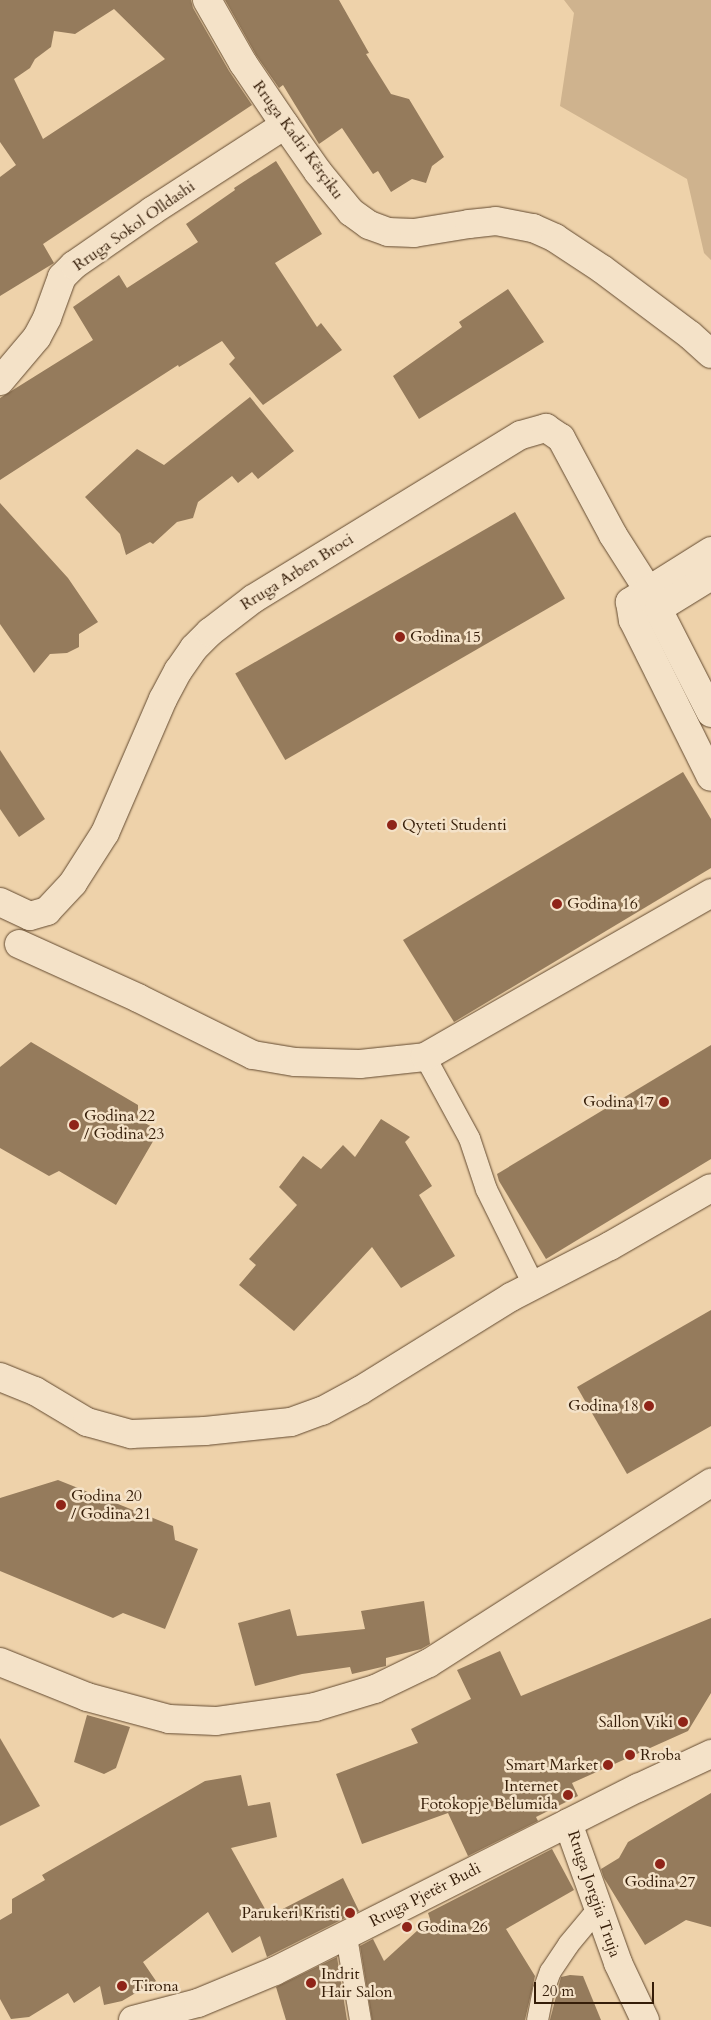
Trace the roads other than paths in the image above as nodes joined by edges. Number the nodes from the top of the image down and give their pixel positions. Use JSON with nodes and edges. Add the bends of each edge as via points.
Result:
{"nodes":[{"id":1,"x":207,"y":0,"type":"edge"},
{"id":2,"x":285,"y":125,"type":"junction"},
{"id":3,"x":711,"y":354,"type":"edge"},
{"id":4,"x":0,"y":381,"type":"edge"},
{"id":5,"x":711,"y":551,"type":"edge"},
{"id":6,"x":711,"y":576,"type":"edge"},
{"id":7,"x":654,"y":599,"type":"junction"},
{"id":8,"x":711,"y":713,"type":"edge"},
{"id":9,"x":711,"y":777,"type":"edge"},
{"id":10,"x":711,"y":893,"type":"edge"},
{"id":11,"x":0,"y":902,"type":"edge"},
{"id":12,"x":19,"y":944,"type":"dead end"},
{"id":13,"x":425,"y":1057,"type":"junction"},
{"id":14,"x":711,"y":1188,"type":"edge"},
{"id":15,"x":534,"y":1286,"type":"junction"},
{"id":16,"x":0,"y":1377,"type":"edge"},
{"id":17,"x":711,"y":1483,"type":"edge"},
{"id":18,"x":0,"y":1662,"type":"edge"},
{"id":19,"x":711,"y":1754,"type":"edge"},
{"id":20,"x":568,"y":1822,"type":"junction"},
{"id":21,"x":598,"y":1908,"type":"junction"},
{"id":22,"x":346,"y":1936,"type":"junction"},
{"id":23,"x":133,"y":2020,"type":"edge"},
{"id":24,"x":360,"y":2020,"type":"edge"},
{"id":25,"x":537,"y":2020,"type":"edge"},
{"id":26,"x":645,"y":2020,"type":"edge"}],
"edges":[{"from":1,"to":2,"type":"street","name":"Rruga Kadri Kërçiku","via":[[243,63]]},
{"from":2,"to":3,"type":"street","name":"Rruga Kadri Kërçiku","via":[[350,212],[369,225],[388,232],[414,233],[496,221],[533,228],[555,238],[602,270]]},
{"from":2,"to":4,"type":"street","name":"Rruga Sokol Olldashi","via":[[74,265],[62,277],[37,337]]},
{"from":5,"to":7,"type":"street"},
{"from":6,"to":7,"type":"street"},
{"from":7,"to":8,"type":"street","name":"Rruga Arben Broci"},
{"from":7,"to":9,"type":"street","via":[[630,602],[633,620]]},
{"from":7,"to":11,"type":"street","name":"Rruga Arben Broci","via":[[613,535],[561,438],[546,428],[521,435],[253,599],[210,632],[178,671],[105,833],[73,883],[47,911],[30,916]]},
{"from":10,"to":13,"type":"street"},
{"from":12,"to":13,"type":"street","via":[[138,998],[253,1056],[294,1062],[360,1064]]},
{"from":13,"to":15,"type":"lane","via":[[469,1138],[486,1189]]},
{"from":14,"to":15,"type":"street"},
{"from":15,"to":16,"type":"street","via":[[361,1390],[322,1411],[291,1422],[205,1431],[131,1434],[87,1422],[35,1391]]},
{"from":17,"to":18,"type":"street","via":[[430,1662],[375,1689],[315,1707],[224,1721],[169,1719],[116,1707]]},
{"from":19,"to":20,"type":"street","name":"Rruga Pjetër Budi"},
{"from":20,"to":21,"type":"street","name":"Rruga Jorgjia Truja"},
{"from":20,"to":22,"type":"street","name":"Rruga Pjetër Budi"},
{"from":21,"to":25,"type":"lane","via":[[550,1971]]},
{"from":21,"to":26,"type":"street","name":"Rruga Jorgjia Truja","via":[[618,1964]]},
{"from":22,"to":23,"type":"street","name":"Rruga Pjetër Budi","via":[[275,1971],[198,2003]]},
{"from":22,"to":24,"type":"lane"}]}
